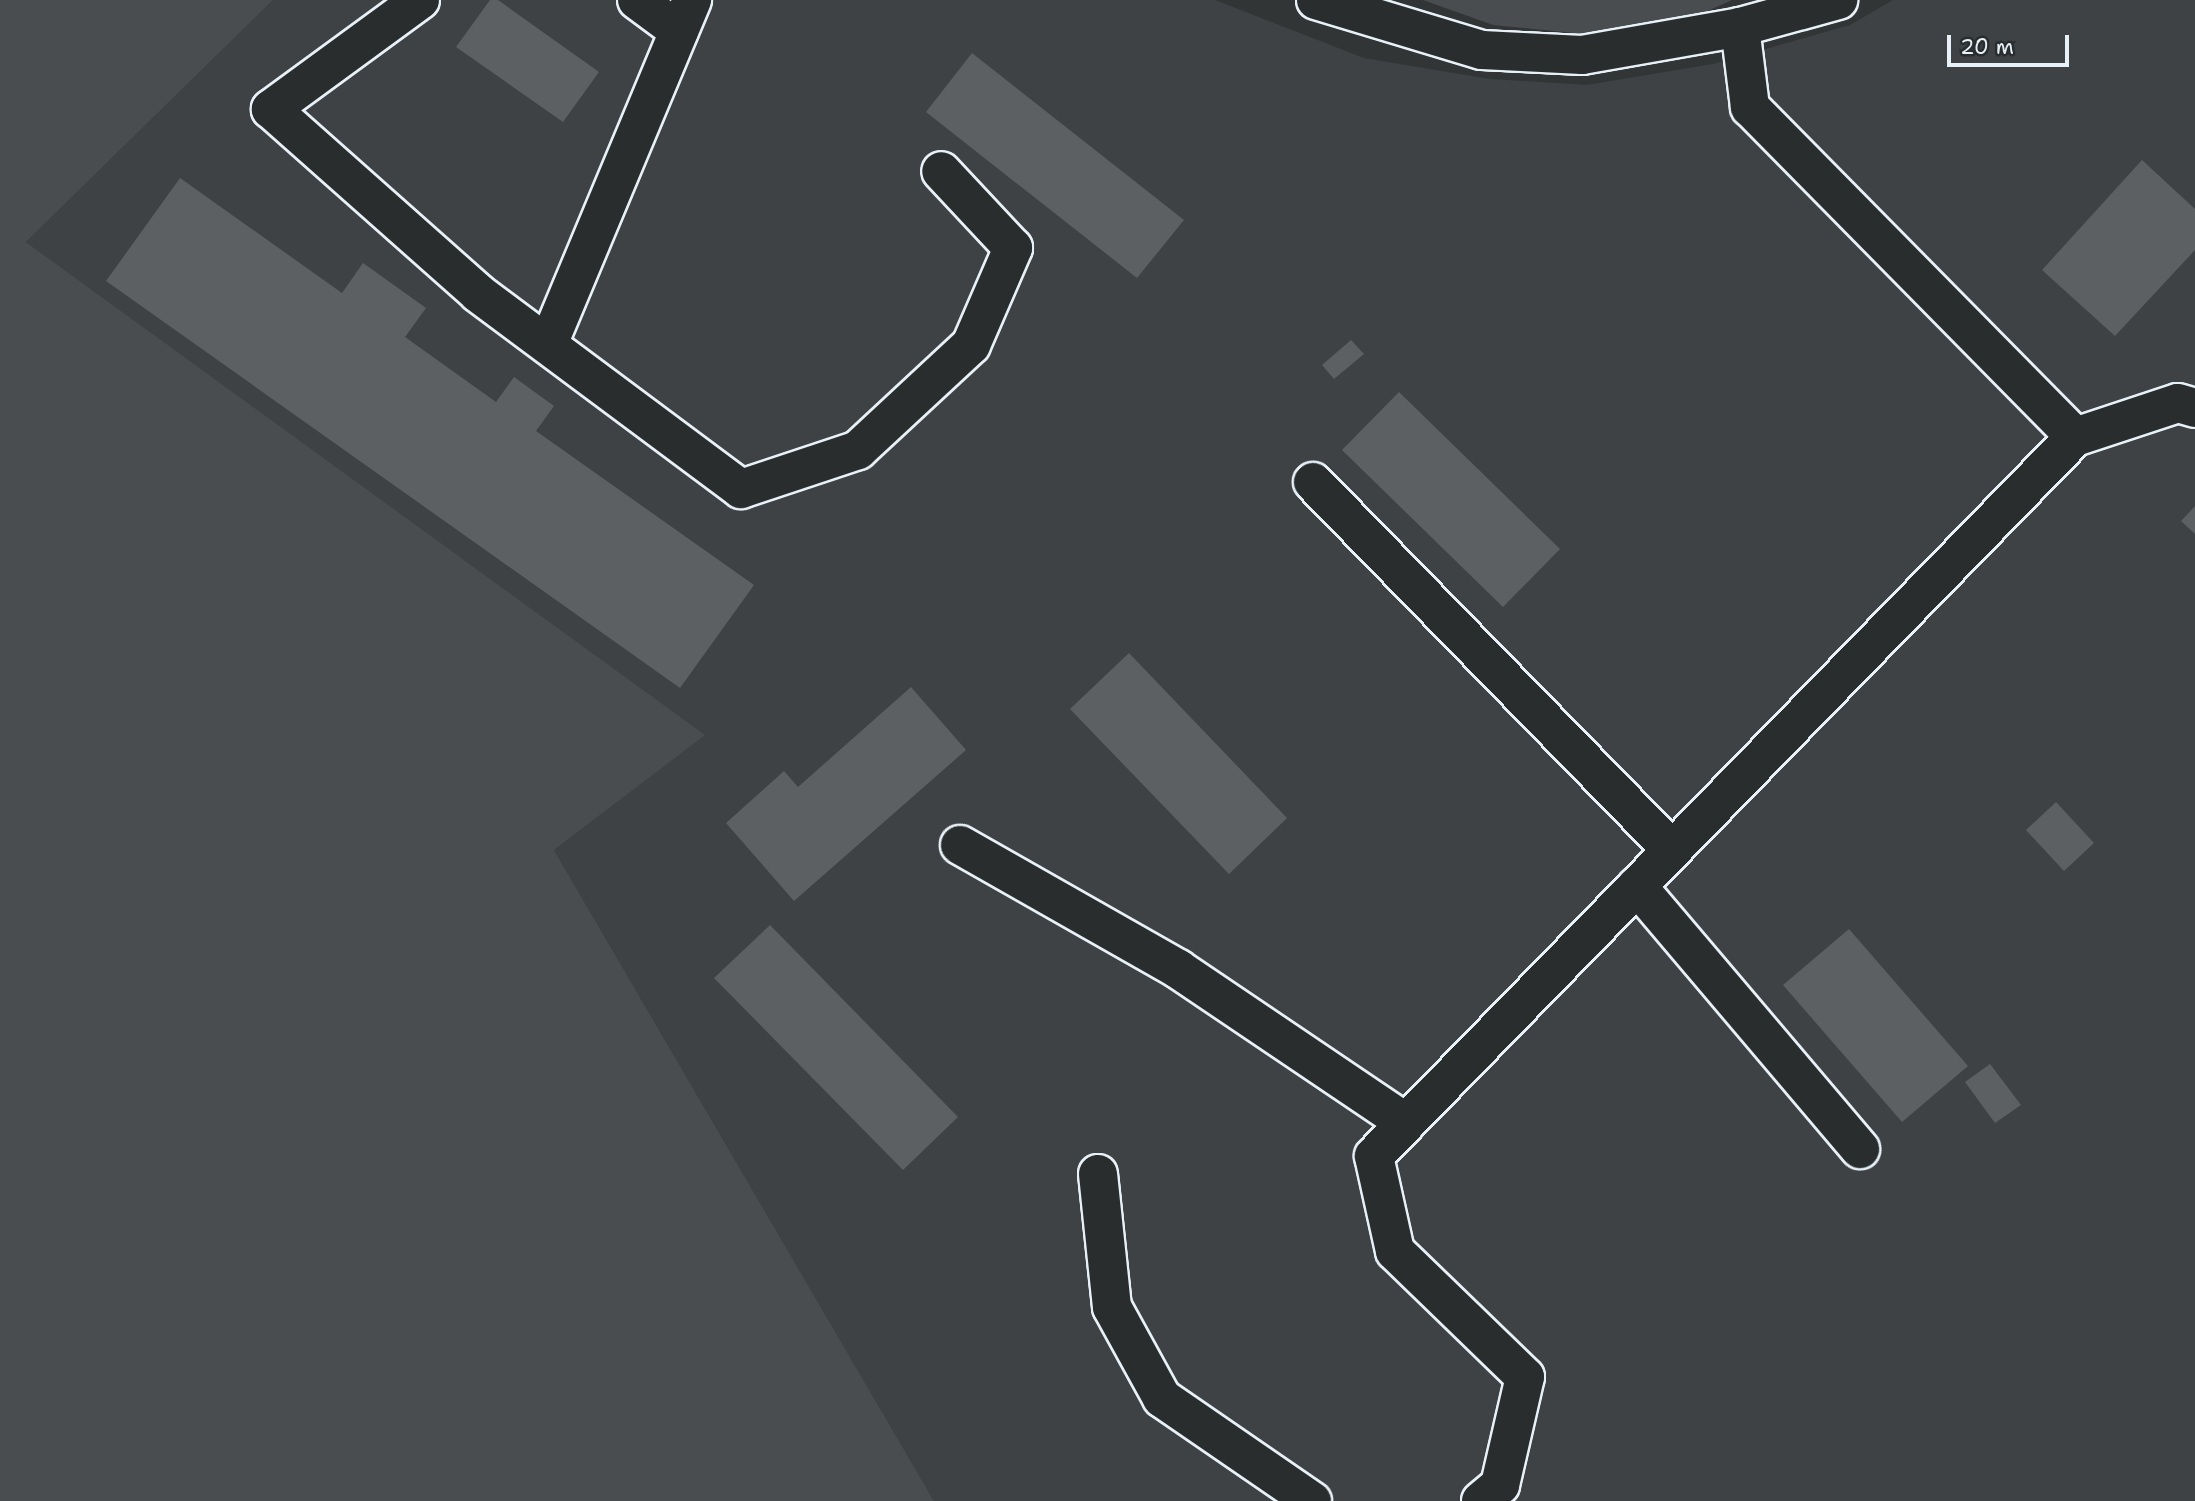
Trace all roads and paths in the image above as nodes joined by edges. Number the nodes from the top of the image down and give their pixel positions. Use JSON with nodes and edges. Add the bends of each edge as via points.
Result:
{"nodes":[{"id":1,"x":420,"y":0,"type":"edge"},
{"id":2,"x":637,"y":0,"type":"edge"},
{"id":3,"x":1316,"y":0,"type":"edge"},
{"id":4,"x":1838,"y":0,"type":"edge"},
{"id":5,"x":686,"y":15,"type":"edge"},
{"id":6,"x":1740,"y":27,"type":"junction"},
{"id":7,"x":941,"y":171,"type":"dead end"},
{"id":8,"x":549,"y":342,"type":"junction"},
{"id":9,"x":2195,"y":408,"type":"edge"},
{"id":10,"x":2075,"y":437,"type":"junction"},
{"id":11,"x":1313,"y":482,"type":"dead end"},
{"id":12,"x":960,"y":845,"type":"dead end"},
{"id":13,"x":1672,"y":850,"type":"junction"},
{"id":14,"x":1637,"y":886,"type":"junction"},
{"id":15,"x":1406,"y":1123,"type":"junction"},
{"id":16,"x":1860,"y":1149,"type":"dead end"},
{"id":17,"x":1098,"y":1174,"type":"dead end"},
{"id":18,"x":1312,"y":1501,"type":"edge"},
{"id":19,"x":1480,"y":1501,"type":"edge"}],
"edges":[{"from":1,"to":8,"type":"street","via":[[271,109],[478,293]]},
{"from":2,"to":5,"type":"street"},
{"from":3,"to":6,"type":"street","via":[[1482,50],[1582,55]]},
{"from":4,"to":6,"type":"street"},
{"from":5,"to":8,"type":"street"},
{"from":6,"to":10,"type":"street","via":[[1750,107]]},
{"from":7,"to":8,"type":"street","via":[[1013,248],[971,345],[858,450],[741,489]]},
{"from":9,"to":10,"type":"street","via":[[2178,403]]},
{"from":10,"to":13,"type":"street"},
{"from":11,"to":13,"type":"street"},
{"from":12,"to":15,"type":"street","via":[[1178,969]]},
{"from":13,"to":14,"type":"street"},
{"from":14,"to":15,"type":"street"},
{"from":14,"to":16,"type":"street"},
{"from":15,"to":19,"type":"street","via":[[1374,1156],[1395,1251],[1525,1377],[1500,1485]]},
{"from":17,"to":18,"type":"street","via":[[1112,1307],[1162,1398]]}]}
